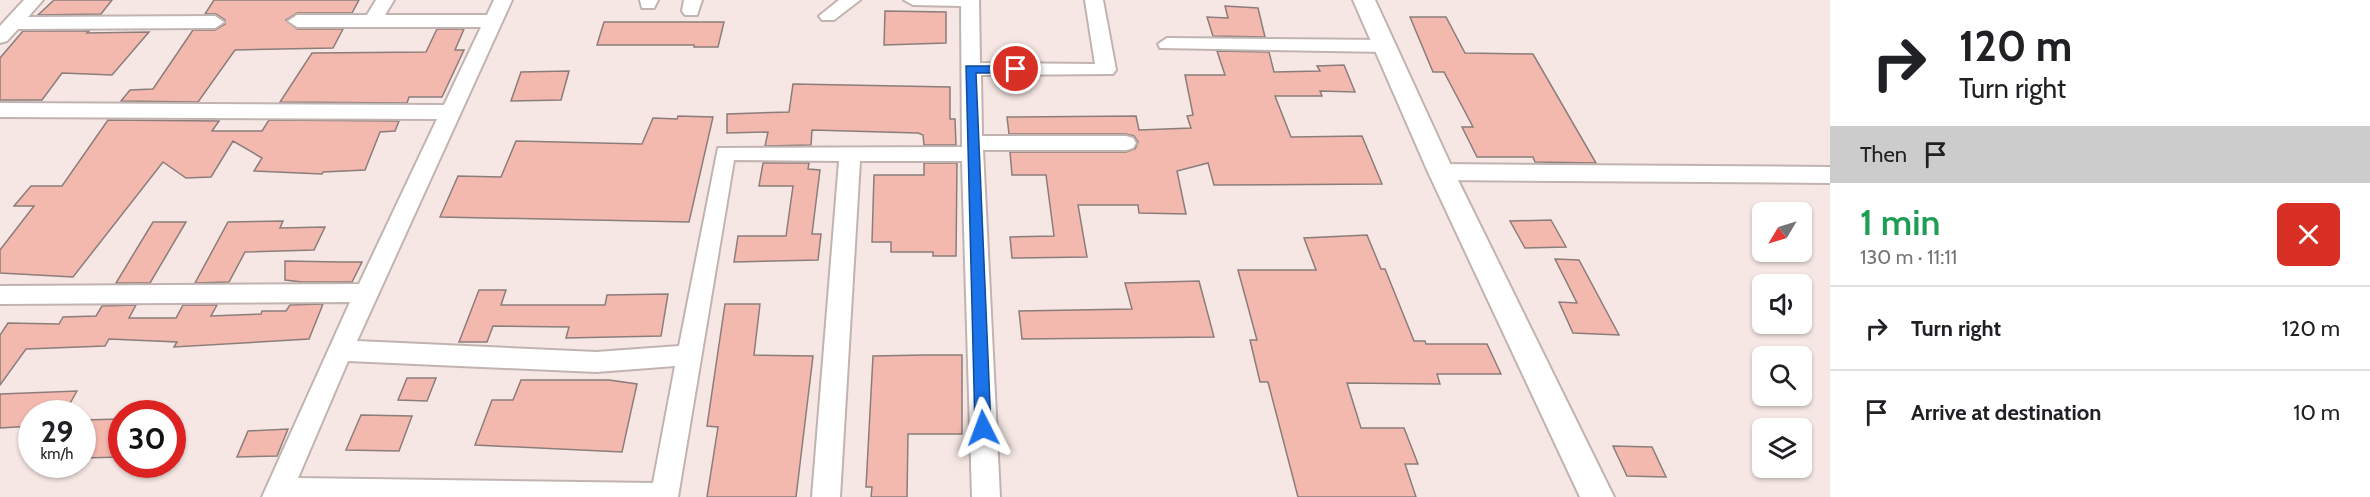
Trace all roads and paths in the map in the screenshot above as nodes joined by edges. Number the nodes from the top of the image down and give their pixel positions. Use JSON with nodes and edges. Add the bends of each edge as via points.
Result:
{"nodes":[{"id":1,"x":34,"y":0,"type":"edge"},
{"id":2,"x":385,"y":0,"type":"edge"},
{"id":3,"x":503,"y":0,"type":"edge"},
{"id":4,"x":851,"y":0,"type":"edge"},
{"id":5,"x":914,"y":0,"type":"edge"},
{"id":6,"x":970,"y":0,"type":"edge"},
{"id":7,"x":1094,"y":0,"type":"edge"},
{"id":8,"x":1364,"y":0,"type":"edge"},
{"id":9,"x":828,"y":16,"type":"dead end"},
{"id":10,"x":297,"y":21,"type":"dead end"},
{"id":11,"x":374,"y":21,"type":"junction"},
{"id":12,"x":493,"y":21,"type":"junction"},
{"id":13,"x":215,"y":22,"type":"dead end"},
{"id":14,"x":6,"y":30,"type":"edge"},
{"id":15,"x":1167,"y":44,"type":"dead end"},
{"id":16,"x":1385,"y":46,"type":"junction"},
{"id":17,"x":970,"y":69,"type":"junction"},
{"id":18,"x":0,"y":110,"type":"edge"},
{"id":19,"x":451,"y":112,"type":"junction"},
{"id":20,"x":1126,"y":143,"type":"dead end"},
{"id":21,"x":972,"y":148,"type":"junction"},
{"id":22,"x":850,"y":153,"type":"junction"},
{"id":23,"x":1441,"y":172,"type":"junction"},
{"id":24,"x":1830,"y":175,"type":"edge"},
{"id":25,"x":366,"y":293,"type":"junction"},
{"id":26,"x":0,"y":295,"type":"edge"},
{"id":27,"x":341,"y":351,"type":"junction"},
{"id":28,"x":689,"y":356,"type":"junction"},
{"id":29,"x":278,"y":494,"type":"edge"},
{"id":30,"x":664,"y":496,"type":"edge"},
{"id":31,"x":826,"y":497,"type":"edge"},
{"id":32,"x":986,"y":497,"type":"edge"},
{"id":33,"x":1598,"y":497,"type":"edge"}],
"edges":[{"from":1,"to":14,"type":"street"},
{"from":2,"to":11,"type":"street"},
{"from":3,"to":12,"type":"street"},
{"from":4,"to":9,"type":"street"},
{"from":5,"to":6,"type":"street"},
{"from":6,"to":17,"type":"street"},
{"from":7,"to":17,"type":"street","via":[[1106,70]]},
{"from":8,"to":16,"type":"street"},
{"from":10,"to":11,"type":"street"},
{"from":11,"to":12,"type":"street"},
{"from":12,"to":19,"type":"street"},
{"from":13,"to":14,"type":"street"},
{"from":15,"to":16,"type":"street"},
{"from":16,"to":23,"type":"street"},
{"from":17,"to":21,"type":"street"},
{"from":18,"to":19,"type":"street"},
{"from":19,"to":25,"type":"street"},
{"from":20,"to":21,"type":"street"},
{"from":21,"to":22,"type":"street"},
{"from":21,"to":32,"type":"street"},
{"from":22,"to":28,"type":"street","via":[[725,153]]},
{"from":22,"to":31,"type":"street"},
{"from":23,"to":24,"type":"street"},
{"from":23,"to":33,"type":"street"},
{"from":25,"to":26,"type":"street"},
{"from":25,"to":27,"type":"street"},
{"from":27,"to":28,"type":"street","via":[[596,362]]},
{"from":27,"to":29,"type":"street"},
{"from":28,"to":30,"type":"street"},
{"from":29,"to":30,"type":"street"}]}
